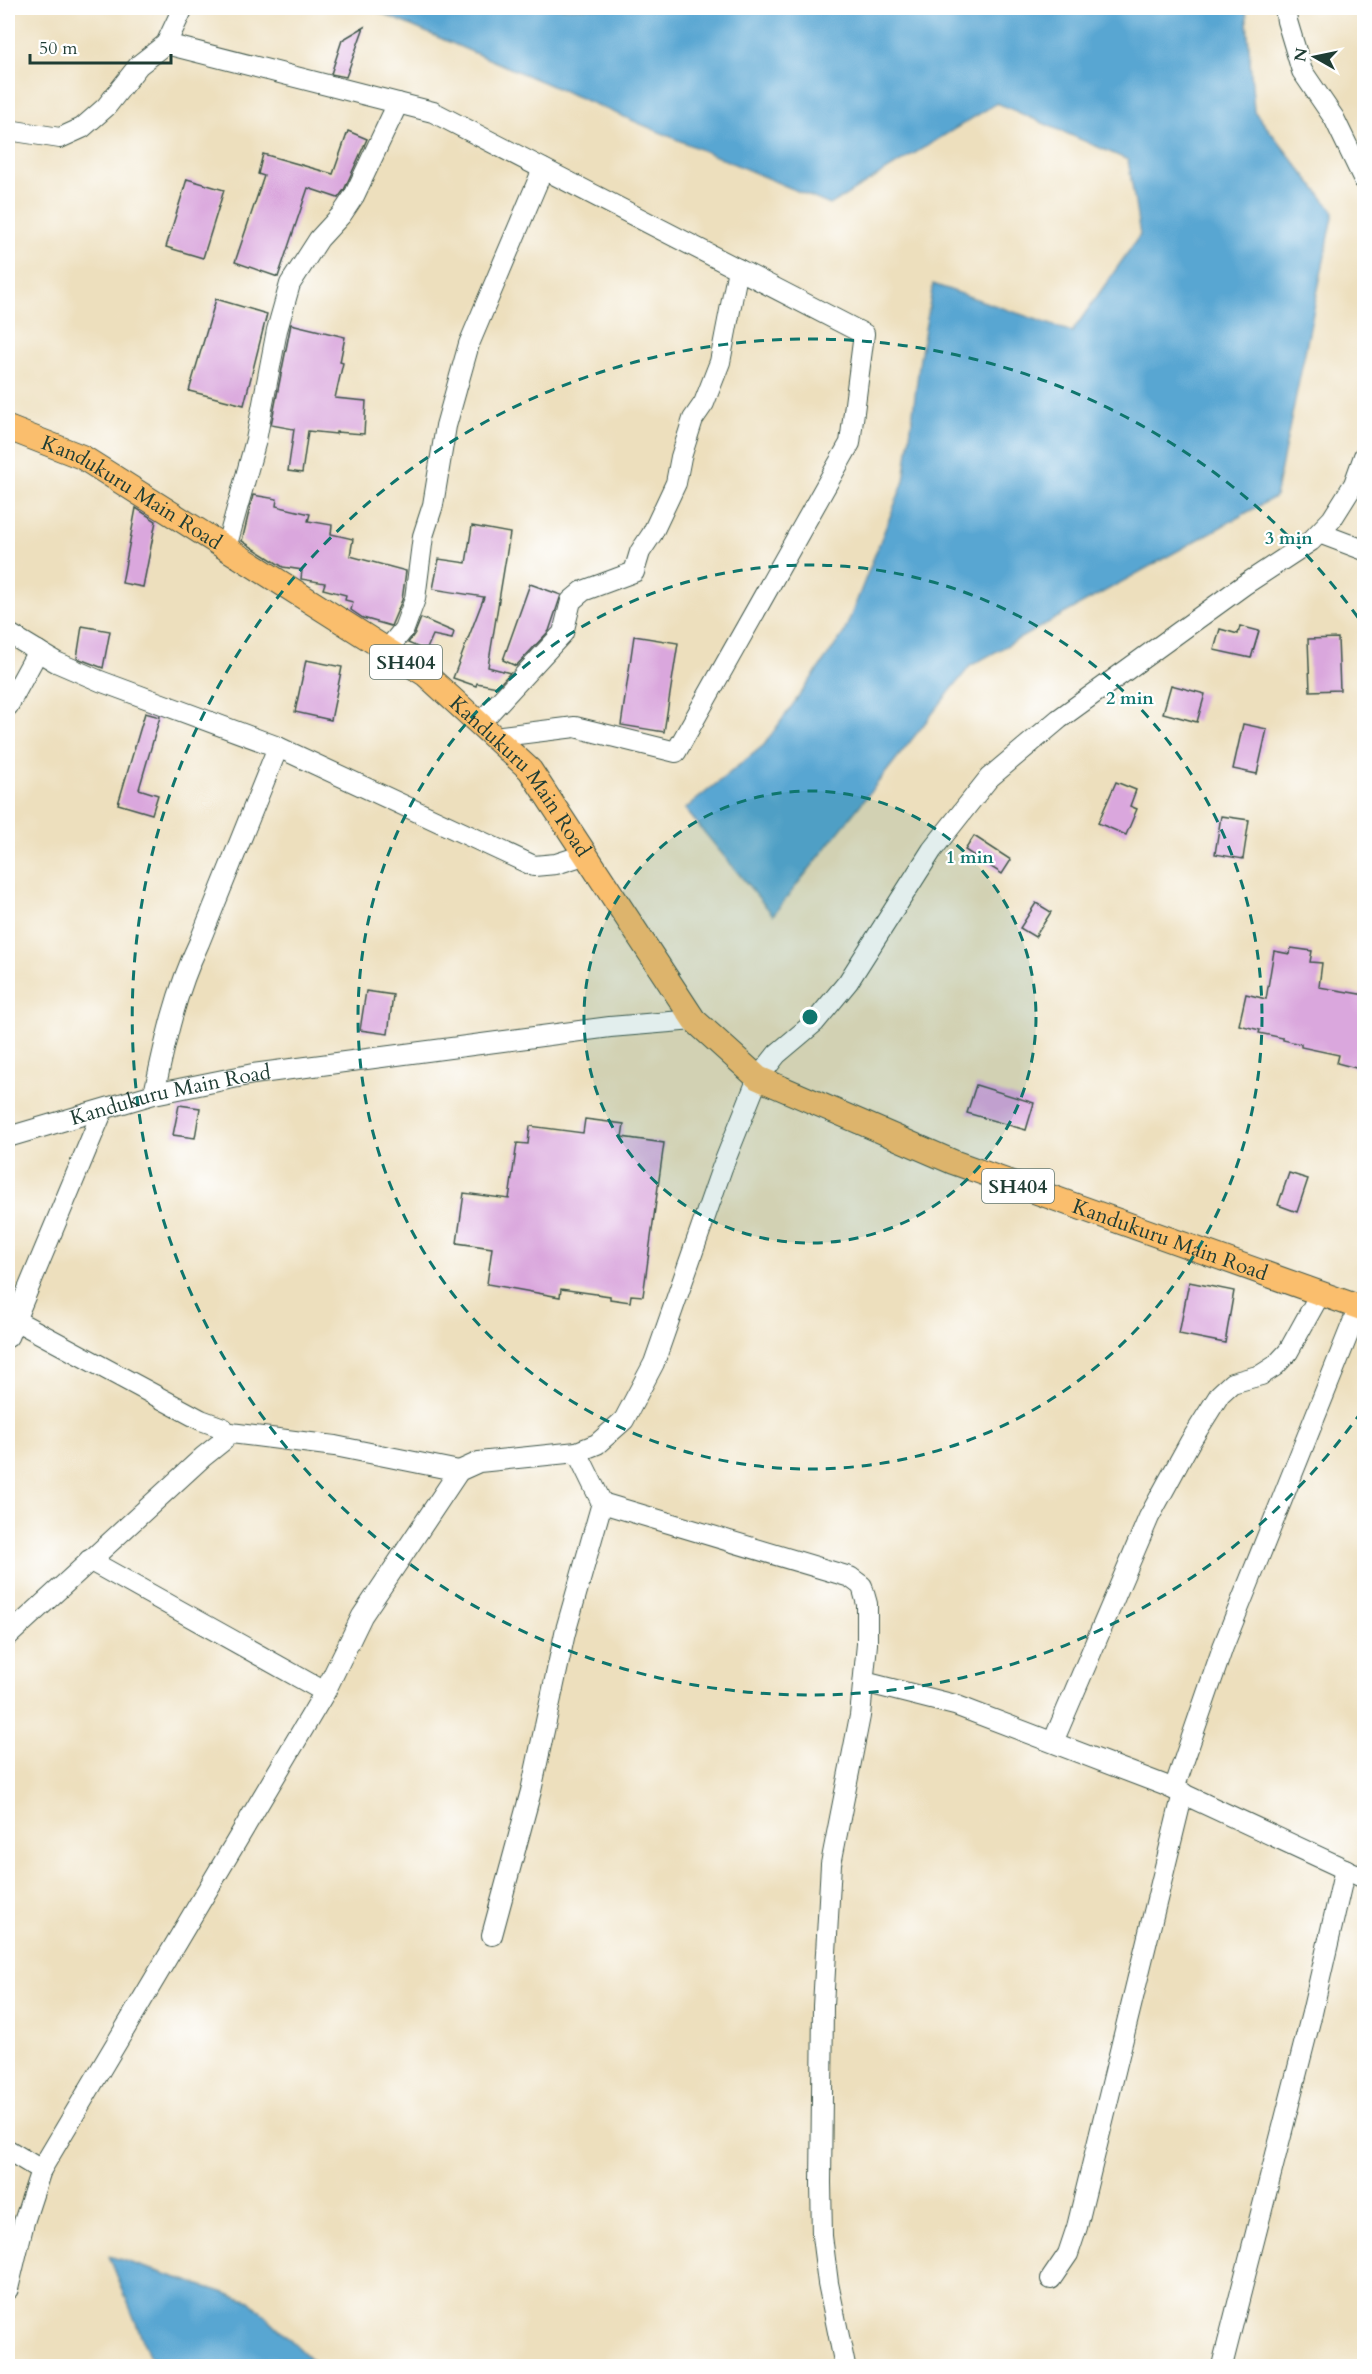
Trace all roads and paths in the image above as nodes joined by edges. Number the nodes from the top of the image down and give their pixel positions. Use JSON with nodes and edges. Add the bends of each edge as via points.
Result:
{"nodes":[{"id":1,"x":183,"y":8,"type":"edge"},
{"id":2,"x":1285,"y":8,"type":"edge"},
{"id":3,"x":166,"y":44,"type":"junction"},
{"id":4,"x":398,"y":103,"type":"junction"},
{"id":5,"x":8,"y":130,"type":"edge"},
{"id":6,"x":543,"y":169,"type":"junction"},
{"id":7,"x":1365,"y":180,"type":"edge"},
{"id":8,"x":738,"y":269,"type":"junction"},
{"id":9,"x":8,"y":428,"type":"edge"},
{"id":10,"x":1365,"y":456,"type":"edge"},
{"id":11,"x":1319,"y":533,"type":"junction"},
{"id":12,"x":226,"y":548,"type":"junction"},
{"id":13,"x":1365,"y":550,"type":"edge"},
{"id":14,"x":8,"y":633,"type":"edge"},
{"id":15,"x":387,"y":650,"type":"junction"},
{"id":16,"x":38,"y":651,"type":"junction"},
{"id":17,"x":8,"y":706,"type":"edge"},
{"id":18,"x":486,"y":730,"type":"junction"},
{"id":19,"x":278,"y":747,"type":"junction"},
{"id":20,"x":586,"y":855,"type":"junction"},
{"id":21,"x":694,"y":1020,"type":"junction"},
{"id":22,"x":758,"y":1078,"type":"junction"},
{"id":23,"x":154,"y":1094,"type":"junction"},
{"id":24,"x":103,"y":1110,"type":"junction"},
{"id":25,"x":8,"y":1137,"type":"edge"},
{"id":26,"x":1320,"y":1294,"type":"junction"},
{"id":27,"x":1362,"y":1308,"type":"edge"},
{"id":28,"x":12,"y":1319,"type":"edge"},
{"id":29,"x":223,"y":1432,"type":"junction"},
{"id":30,"x":577,"y":1452,"type":"junction"},
{"id":31,"x":459,"y":1471,"type":"junction"},
{"id":32,"x":602,"y":1503,"type":"junction"},
{"id":33,"x":89,"y":1560,"type":"junction"},
{"id":34,"x":8,"y":1636,"type":"edge"},
{"id":35,"x":864,"y":1682,"type":"junction"},
{"id":36,"x":325,"y":1692,"type":"junction"},
{"id":37,"x":1053,"y":1742,"type":"junction"},
{"id":38,"x":1178,"y":1791,"type":"junction"},
{"id":39,"x":1345,"y":1869,"type":"junction"},
{"id":40,"x":1365,"y":1878,"type":"edge"},
{"id":41,"x":492,"y":1935,"type":"dead end"},
{"id":42,"x":8,"y":2150,"type":"edge"},
{"id":43,"x":41,"y":2170,"type":"junction"},
{"id":44,"x":1051,"y":2279,"type":"dead end"},
{"id":45,"x":8,"y":2289,"type":"edge"},
{"id":46,"x":845,"y":2367,"type":"edge"},
{"id":47,"x":1222,"y":2367,"type":"edge"}],
"edges":[{"from":1,"to":3,"type":"street"},
{"from":2,"to":7,"type":"street","via":[[1302,71],[1334,118]]},
{"from":3,"to":4,"type":"street"},
{"from":3,"to":5,"type":"street","via":[[139,65],[106,107],[82,128],[60,138]]},
{"from":4,"to":6,"type":"street","via":[[433,112]]},
{"from":4,"to":12,"type":"street","via":[[354,196],[319,239],[290,284],[256,440]]},
{"from":6,"to":8,"type":"street"},
{"from":6,"to":15,"type":"street","via":[[470,344],[446,426],[433,505],[423,536],[415,599],[404,629]]},
{"from":8,"to":18,"type":"street","via":[[720,362],[704,403],[693,419],[676,483],[640,552],[634,572],[583,591],[571,601],[563,633]]},
{"from":8,"to":18,"type":"street","via":[[864,334],[850,443],[676,752],[575,727]]},
{"from":9,"to":12,"type":"main road","name":"Kandukuru Main Road","number":"SH404","via":[[82,457]]},
{"from":10,"to":11,"type":"street","via":[[1353,484]]},
{"from":11,"to":13,"type":"street"},
{"from":11,"to":22,"type":"street","via":[[1059,719],[989,778],[932,850],[848,982],[815,1023],[777,1054]]},
{"from":12,"to":15,"type":"main road","name":"Kandukuru Main Road","number":"SH404"},
{"from":14,"to":16,"type":"street"},
{"from":15,"to":18,"type":"main road","name":"Kandukuru Main Road","number":"SH404","via":[[425,674]]},
{"from":16,"to":17,"type":"street"},
{"from":16,"to":19,"type":"street","via":[[100,681]]},
{"from":18,"to":20,"type":"main road","name":"Kandukuru Main Road","number":"SH404","via":[[530,770]]},
{"from":19,"to":20,"type":"street","via":[[534,866]]},
{"from":19,"to":23,"type":"street","via":[[184,974]]},
{"from":20,"to":21,"type":"main road","name":"Kandukuru Main Road","number":"SH404"},
{"from":21,"to":22,"type":"main road","name":"Kandukuru Main Road","number":"SH404"},
{"from":21,"to":23,"type":"street","name":"Kandukuru Main Road","via":[[610,1026],[253,1074]]},
{"from":22,"to":26,"type":"main road","name":"Kandukuru Main Road","number":"SH404","via":[[953,1162]]},
{"from":22,"to":30,"type":"street","via":[[722,1168],[654,1364],[624,1420],[597,1444]]},
{"from":23,"to":24,"type":"street","name":"Kandukuru Main Road"},
{"from":24,"to":25,"type":"street","name":"Kandukuru Main Road"},
{"from":24,"to":28,"type":"street"},
{"from":26,"to":27,"type":"main road","name":"Kandukuru Main Road","number":"SH404"},
{"from":26,"to":37,"type":"street","via":[[1288,1352],[1261,1375],[1232,1383],[1220,1394],[1190,1442],[1149,1517]]},
{"from":27,"to":38,"type":"street","via":[[1223,1647]]},
{"from":28,"to":29,"type":"street","via":[[223,1428]]},
{"from":29,"to":31,"type":"street","via":[[335,1446]]},
{"from":29,"to":33,"type":"street","via":[[223,1441]]},
{"from":30,"to":31,"type":"street","via":[[479,1462]]},
{"from":30,"to":32,"type":"street"},
{"from":31,"to":36,"type":"street","via":[[362,1616]]},
{"from":32,"to":35,"type":"street","via":[[850,1577],[862,1586],[867,1604]]},
{"from":32,"to":41,"type":"street","via":[[565,1632],[531,1791]]},
{"from":33,"to":34,"type":"street"},
{"from":33,"to":36,"type":"street"},
{"from":35,"to":37,"type":"street","via":[[955,1705]]},
{"from":35,"to":46,"type":"street","via":[[831,1864],[823,2006],[822,2236]]},
{"from":36,"to":43,"type":"street"},
{"from":37,"to":38,"type":"street"},
{"from":38,"to":39,"type":"street"},
{"from":38,"to":44,"type":"street","via":[[1077,2227],[1068,2254]]},
{"from":39,"to":40,"type":"street"},
{"from":39,"to":47,"type":"street"},
{"from":42,"to":43,"type":"street"},
{"from":43,"to":45,"type":"street"}]}
